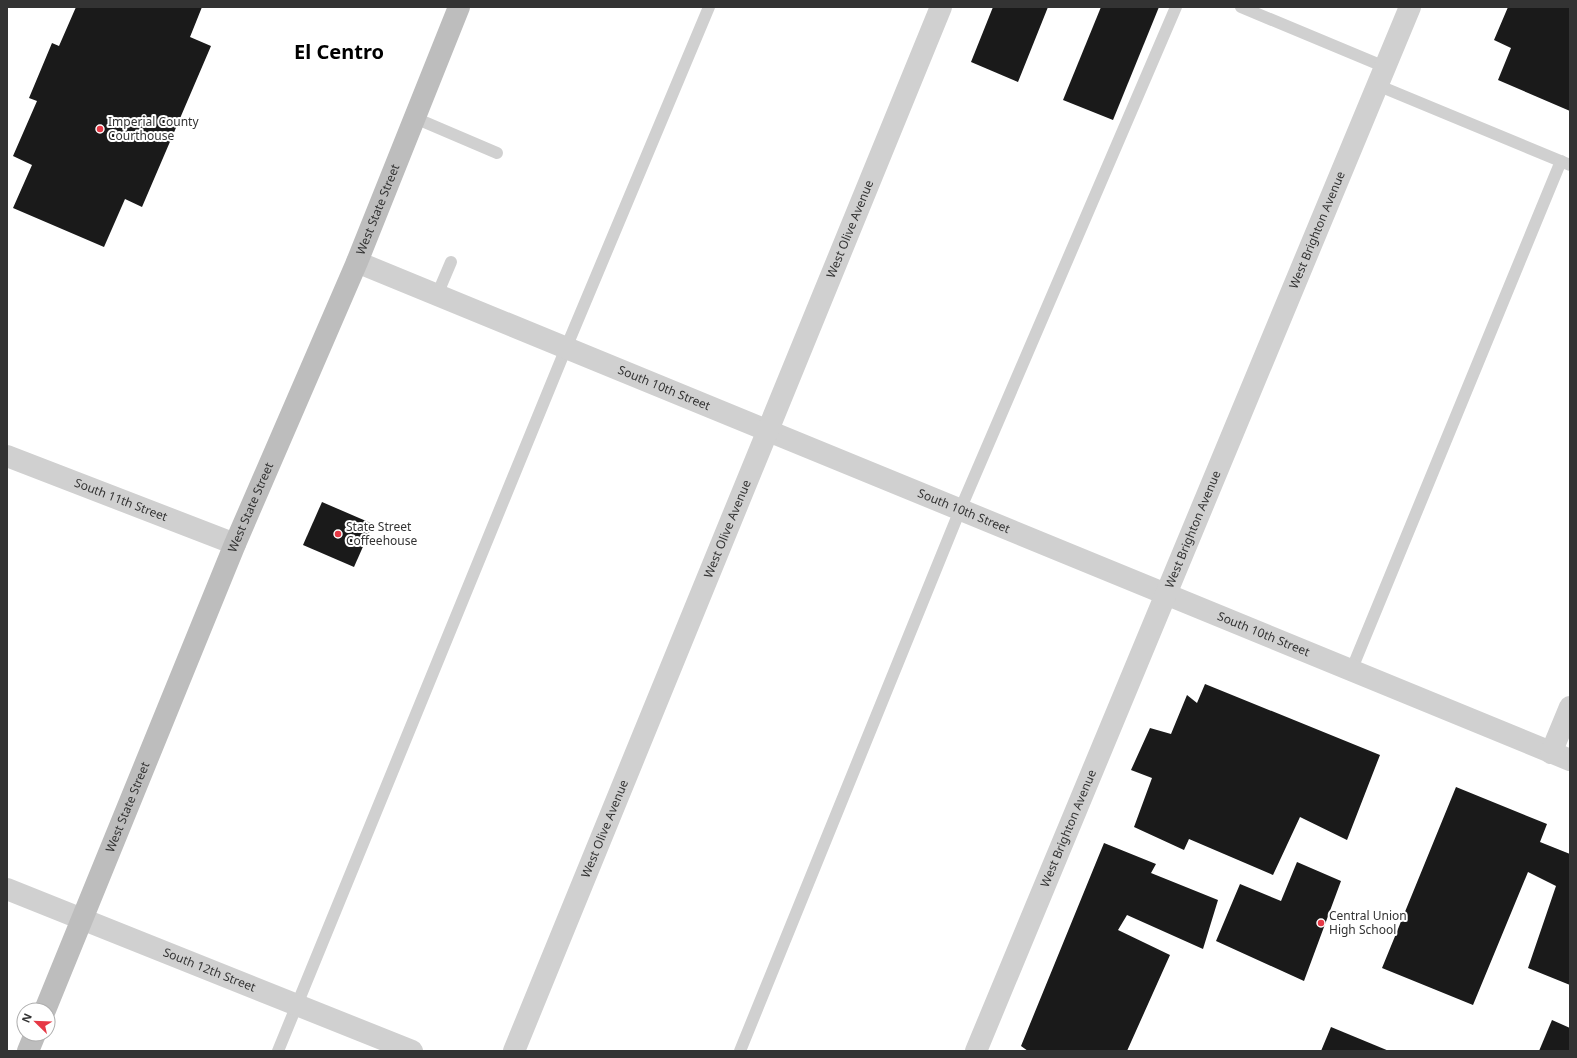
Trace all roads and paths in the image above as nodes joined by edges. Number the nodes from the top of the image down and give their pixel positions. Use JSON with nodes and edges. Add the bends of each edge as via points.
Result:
{"nodes":[{"id":1,"x":459,"y":7,"type":"edge"},
{"id":2,"x":709,"y":7,"type":"edge"},
{"id":3,"x":941,"y":7,"type":"edge"},
{"id":4,"x":1176,"y":7,"type":"edge"},
{"id":5,"x":1241,"y":7,"type":"edge"},
{"id":6,"x":1410,"y":7,"type":"edge"},
{"id":7,"x":1381,"y":76,"type":"junction"},
{"id":8,"x":415,"y":118,"type":"junction"},
{"id":9,"x":497,"y":153,"type":"dead end"},
{"id":10,"x":1565,"y":163,"type":"edge"},
{"id":11,"x":357,"y":262,"type":"junction"},
{"id":12,"x":451,"y":262,"type":"dead end"},
{"id":13,"x":437,"y":295,"type":"junction"},
{"id":14,"x":566,"y":348,"type":"junction"},
{"id":15,"x":768,"y":431,"type":"junction"},
{"id":16,"x":7,"y":456,"type":"edge"},
{"id":17,"x":960,"y":510,"type":"junction"},
{"id":18,"x":235,"y":544,"type":"junction"},
{"id":19,"x":1166,"y":594,"type":"junction"},
{"id":20,"x":1351,"y":671,"type":"junction"},
{"id":21,"x":1570,"y":707,"type":"edge"},
{"id":22,"x":1561,"y":757,"type":"edge"},
{"id":23,"x":7,"y":889,"type":"edge"},
{"id":24,"x":82,"y":919,"type":"junction"},
{"id":25,"x":47,"y":1002,"type":"edge"},
{"id":26,"x":296,"y":1005,"type":"junction"},
{"id":27,"x":278,"y":1051,"type":"edge"},
{"id":28,"x":412,"y":1051,"type":"edge"},
{"id":29,"x":514,"y":1051,"type":"edge"},
{"id":30,"x":740,"y":1051,"type":"edge"},
{"id":31,"x":976,"y":1051,"type":"edge"}],
"edges":[{"from":1,"to":8,"type":"street","name":"West State Street"},
{"from":2,"to":14,"type":"lane"},
{"from":3,"to":15,"type":"street","name":"West Olive Avenue"},
{"from":4,"to":17,"type":"lane"},
{"from":5,"to":7,"type":"lane"},
{"from":6,"to":7,"type":"street","name":"West Brighton Avenue"},
{"from":7,"to":10,"type":"lane"},
{"from":7,"to":19,"type":"street","name":"West Brighton Avenue"},
{"from":8,"to":9,"type":"lane"},
{"from":8,"to":11,"type":"street","name":"West State Street"},
{"from":10,"to":20,"type":"lane"},
{"from":11,"to":13,"type":"street","name":"South 10th Street"},
{"from":11,"to":18,"type":"street","name":"West State Street"},
{"from":12,"to":13,"type":"lane"},
{"from":13,"to":14,"type":"street","name":"South 10th Street"},
{"from":14,"to":15,"type":"street","name":"South 10th Street"},
{"from":14,"to":26,"type":"lane"},
{"from":15,"to":17,"type":"street","name":"South 10th Street"},
{"from":15,"to":29,"type":"street","name":"West Olive Avenue"},
{"from":16,"to":18,"type":"street","name":"South 11th Street"},
{"from":17,"to":19,"type":"street","name":"South 10th Street"},
{"from":17,"to":30,"type":"lane"},
{"from":18,"to":24,"type":"street","name":"West State Street"},
{"from":19,"to":20,"type":"street","name":"South 10th Street"},
{"from":19,"to":31,"type":"street","name":"West Brighton Avenue"},
{"from":20,"to":22,"type":"street","name":"South 10th Street"},
{"from":21,"to":22,"type":"street"},
{"from":23,"to":24,"type":"street","name":"South 12th Street"},
{"from":24,"to":25,"type":"street","name":"West State Street"},
{"from":24,"to":26,"type":"street","name":"South 12th Street"},
{"from":26,"to":27,"type":"lane"},
{"from":26,"to":28,"type":"street","name":"South 12th Street"}]}
